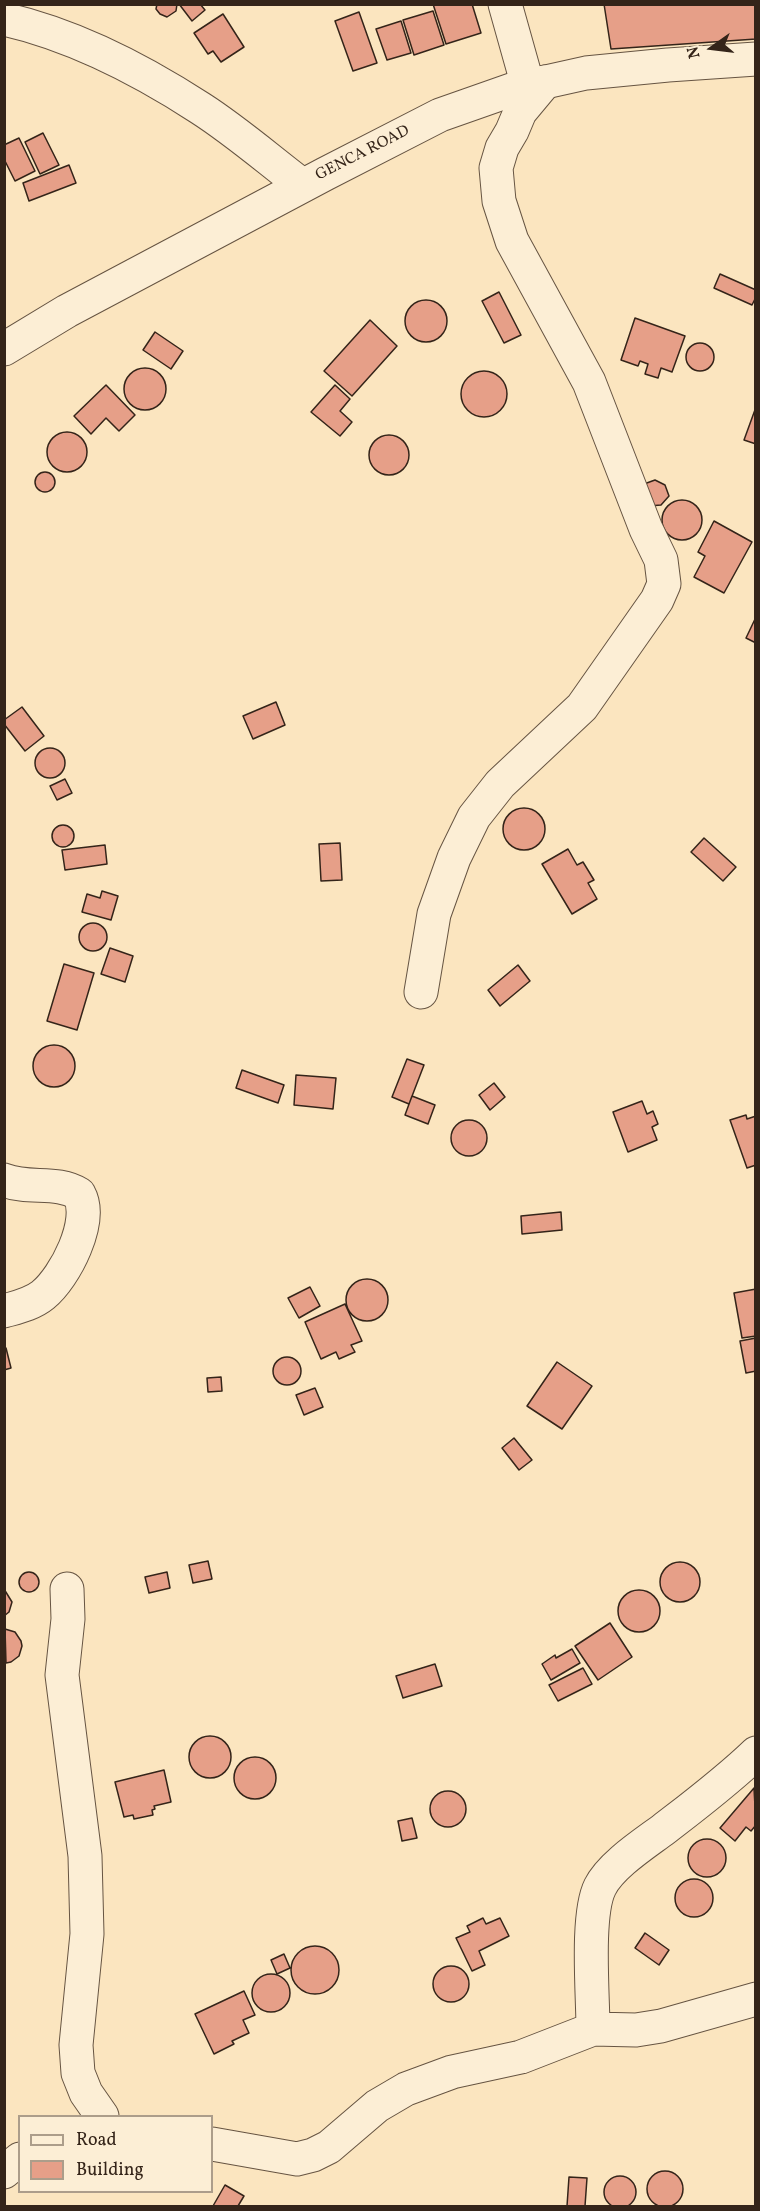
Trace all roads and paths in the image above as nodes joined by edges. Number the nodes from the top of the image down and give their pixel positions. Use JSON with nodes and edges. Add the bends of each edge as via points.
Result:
{"nodes":[{"id":1,"x":504,"y":4,"type":"edge"},
{"id":2,"x":4,"y":19,"type":"edge"},
{"id":3,"x":756,"y":59,"type":"edge"},
{"id":4,"x":536,"y":84,"type":"junction"},
{"id":5,"x":302,"y":185,"type":"junction"},
{"id":6,"x":4,"y":349,"type":"edge"},
{"id":7,"x":421,"y":992,"type":"dead end"},
{"id":8,"x":4,"y":1180,"type":"edge"},
{"id":9,"x":4,"y":1311,"type":"edge"},
{"id":10,"x":67,"y":1589,"type":"dead end"},
{"id":11,"x":756,"y":1753,"type":"edge"},
{"id":12,"x":756,"y":1999,"type":"edge"},
{"id":13,"x":593,"y":2029,"type":"junction"},
{"id":14,"x":101,"y":2115,"type":"edge"},
{"id":15,"x":213,"y":2144,"type":"edge"},
{"id":16,"x":18,"y":2161,"type":"edge"},
{"id":17,"x":4,"y":2172,"type":"edge"}],
"edges":[{"from":1,"to":4,"type":"street"},
{"from":2,"to":5,"type":"street","via":[[35,26],[130,66],[201,109]]},
{"from":3,"to":4,"type":"street","name":"GENCA ROAD","via":[[586,73]]},
{"from":4,"to":5,"type":"street","name":"GENCA ROAD","via":[[440,115]]},
{"from":4,"to":7,"type":"street","via":[[502,148],[496,168],[499,201],[512,241],[589,382],[661,561],[664,584],[657,600],[582,707],[500,784],[474,817],[434,914]]},
{"from":5,"to":6,"type":"street","name":"GENCA ROAD"},
{"from":8,"to":9,"type":"street","via":[[24,1186],[71,1189],[79,1194],[84,1211],[77,1242],[58,1279],[30,1304]]},
{"from":10,"to":14,"type":"street","via":[[62,1675],[84,1856],[87,1934],[76,2045],[78,2073]]},
{"from":11,"to":13,"type":"street","via":[[618,1865],[600,1887],[594,1909],[592,1949]]},
{"from":12,"to":13,"type":"street","via":[[662,2026]]},
{"from":13,"to":15,"type":"street","via":[[520,2057],[452,2072],[406,2089],[377,2106],[313,2156],[297,2158]]},
{"from":16,"to":17,"type":"street"}]}
